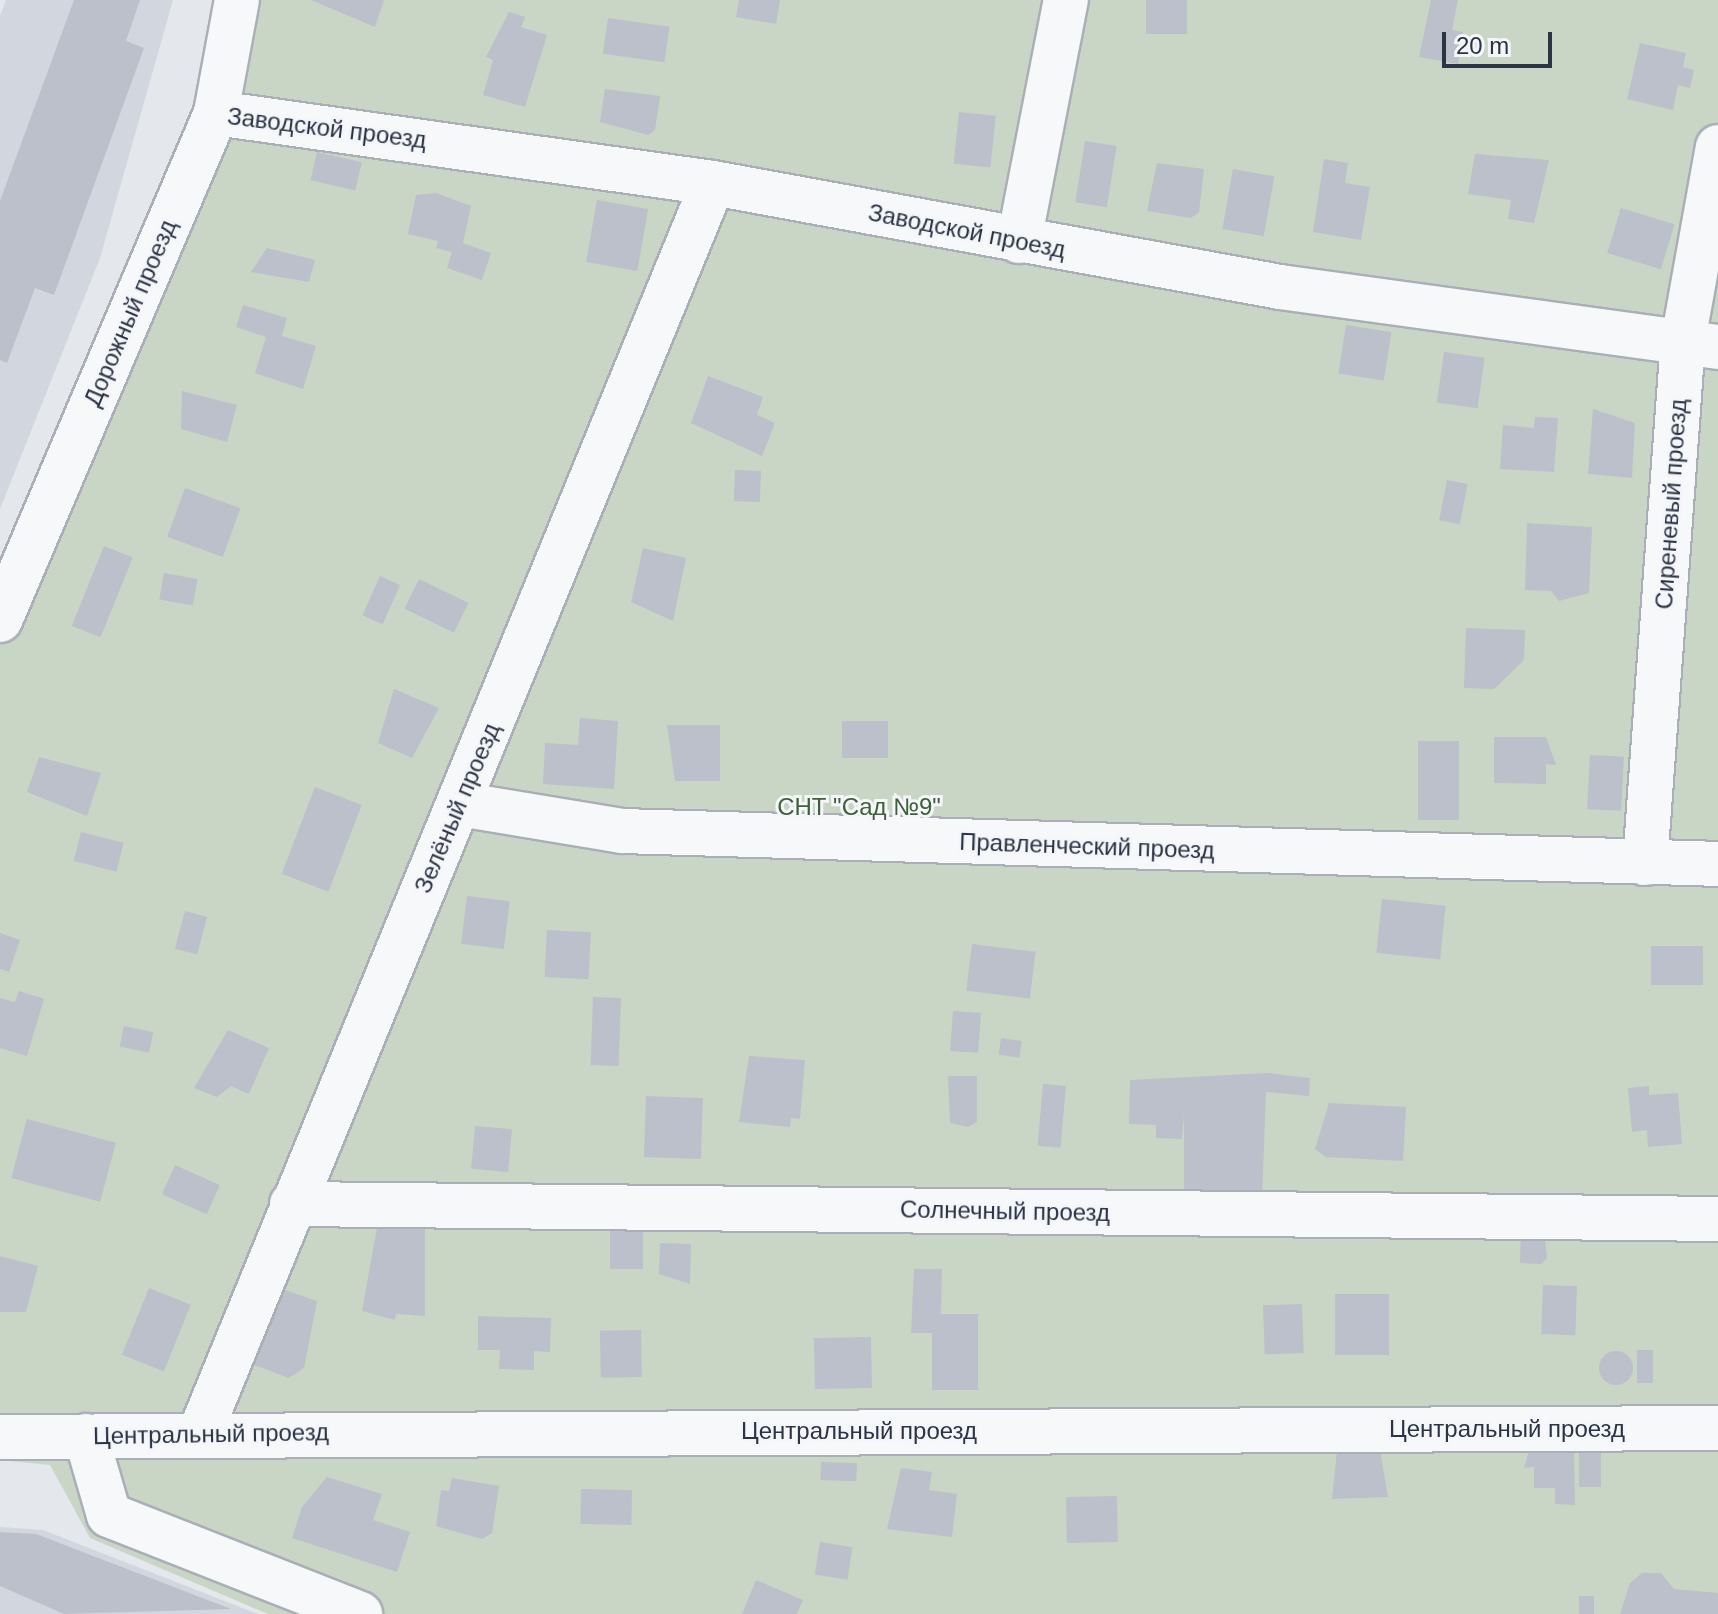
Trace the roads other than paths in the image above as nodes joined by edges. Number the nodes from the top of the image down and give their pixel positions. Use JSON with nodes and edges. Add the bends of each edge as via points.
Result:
{"nodes":[{"id":1,"x":237,"y":0,"type":"edge"},
{"id":2,"x":1066,"y":0,"type":"edge"},
{"id":3,"x":216,"y":113,"type":"junction"},
{"id":4,"x":1718,"y":147,"type":"edge"},
{"id":5,"x":713,"y":183,"type":"junction"},
{"id":6,"x":1019,"y":241,"type":"junction"},
{"id":7,"x":1701,"y":344,"type":"edge"},
{"id":8,"x":0,"y":620,"type":"edge"},
{"id":9,"x":459,"y":804,"type":"junction"},
{"id":10,"x":1645,"y":863,"type":"junction"},
{"id":11,"x":1718,"y":864,"type":"edge"},
{"id":12,"x":292,"y":1204,"type":"junction"},
{"id":13,"x":1718,"y":1219,"type":"edge"},
{"id":14,"x":1718,"y":1428,"type":"edge"},
{"id":15,"x":200,"y":1433,"type":"junction"},
{"id":16,"x":86,"y":1436,"type":"junction"},
{"id":17,"x":0,"y":1437,"type":"edge"},
{"id":18,"x":360,"y":1614,"type":"edge"}],
"edges":[{"from":1,"to":3,"type":"street","name":"Дорожный проезд"},
{"from":2,"to":6,"type":"street"},
{"from":3,"to":5,"type":"street","name":"Заводской проезд"},
{"from":3,"to":8,"type":"street","name":"Дорожный проезд"},
{"from":4,"to":7,"type":"street","name":"Сиреневый проезд"},
{"from":5,"to":6,"type":"street","name":"Заводской проезд"},
{"from":5,"to":9,"type":"street","name":"Зелёный проезд"},
{"from":6,"to":7,"type":"street","name":"Заводской проезд","via":[[1280,287]]},
{"from":7,"to":10,"type":"street","name":"Сиреневый проезд"},
{"from":9,"to":10,"type":"street","name":"Правленческий проезд","via":[[622,831]]},
{"from":9,"to":12,"type":"street","name":"Зелёный проезд"},
{"from":10,"to":11,"type":"street","name":"Правленческий проезд"},
{"from":12,"to":13,"type":"street","name":"Солнечный проезд"},
{"from":12,"to":15,"type":"street","name":"Зелёный проезд"},
{"from":14,"to":15,"type":"street","name":"Центральный проезд"},
{"from":15,"to":16,"type":"street","name":"Центральный проезд"},
{"from":16,"to":17,"type":"street","name":"Центральный проезд"},
{"from":16,"to":18,"type":"street","via":[[109,1515]]}]}
